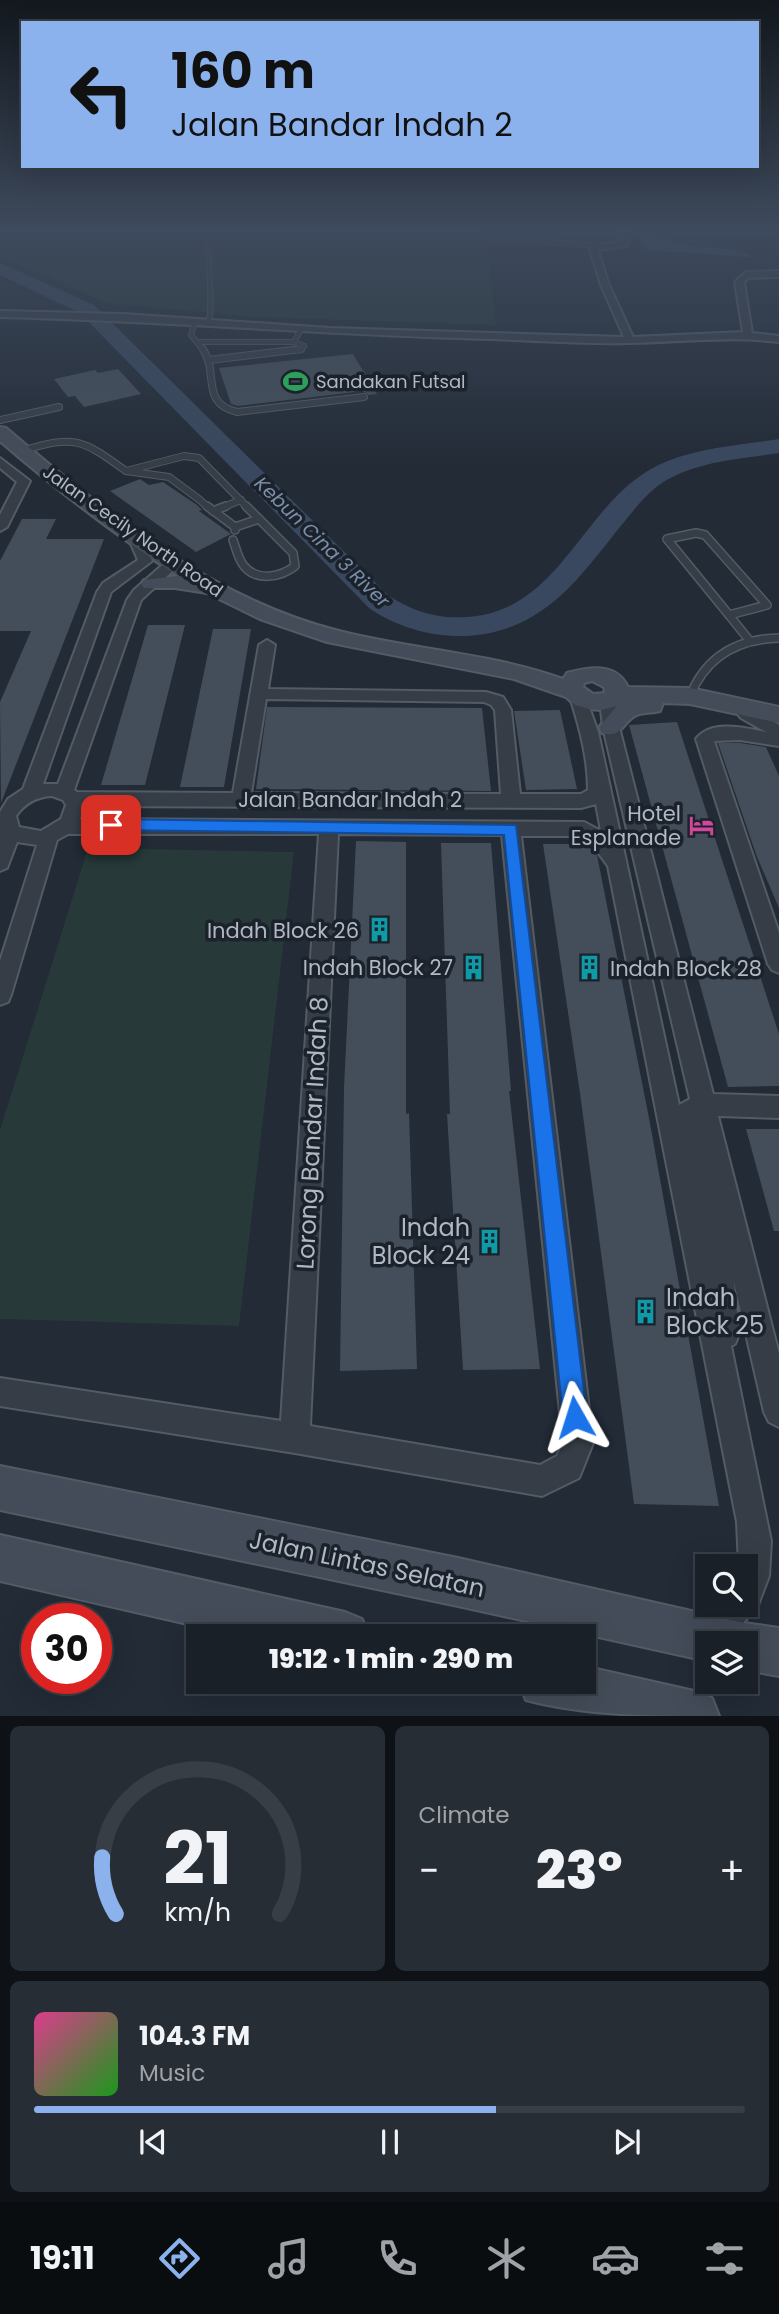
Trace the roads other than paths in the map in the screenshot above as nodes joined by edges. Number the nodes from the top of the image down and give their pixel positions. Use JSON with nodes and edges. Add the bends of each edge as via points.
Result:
{"nodes":[{"id":1,"x":212,"y":308,"type":"edge"},
{"id":2,"x":615,"y":308,"type":"edge"},
{"id":3,"x":743,"y":308,"type":"edge"},
{"id":4,"x":0,"y":314,"type":"edge"},
{"id":5,"x":195,"y":321,"type":"junction"},
{"id":6,"x":209,"y":322,"type":"junction"},
{"id":7,"x":301,"y":329,"type":"junction"},
{"id":8,"x":748,"y":335,"type":"junction"},
{"id":9,"x":779,"y":339,"type":"edge"},
{"id":10,"x":630,"y":340,"type":"junction"},
{"id":11,"x":197,"y":342,"type":"junction"},
{"id":12,"x":294,"y":342,"type":"junction"},
{"id":13,"x":209,"y":360,"type":"junction"},
{"id":14,"x":364,"y":397,"type":"dead end"},
{"id":15,"x":59,"y":407,"type":"dead end"},
{"id":16,"x":0,"y":420,"type":"edge"},
{"id":17,"x":0,"y":432,"type":"edge"},
{"id":18,"x":22,"y":451,"type":"junction"},
{"id":19,"x":0,"y":462,"type":"edge"},
{"id":20,"x":126,"y":471,"type":"junction"},
{"id":21,"x":241,"y":500,"type":"junction"},
{"id":22,"x":213,"y":511,"type":"junction"},
{"id":23,"x":259,"y":519,"type":"junction"},
{"id":24,"x":0,"y":527,"type":"edge"},
{"id":25,"x":135,"y":537,"type":"junction"},
{"id":26,"x":233,"y":540,"type":"dead end"},
{"id":27,"x":156,"y":573,"type":"junction"},
{"id":28,"x":216,"y":592,"type":"junction"},
{"id":29,"x":728,"y":615,"type":"junction"},
{"id":30,"x":779,"y":638,"type":"edge"},
{"id":31,"x":749,"y":640,"type":"junction"},
{"id":32,"x":267,"y":645,"type":"dead end"},
{"id":33,"x":575,"y":689,"type":"junction"},
{"id":34,"x":613,"y":693,"type":"junction"},
{"id":35,"x":260,"y":694,"type":"junction"},
{"id":36,"x":687,"y":696,"type":"junction"},
{"id":37,"x":731,"y":703,"type":"junction"},
{"id":38,"x":779,"y":716,"type":"edge"},
{"id":39,"x":611,"y":727,"type":"junction"},
{"id":40,"x":779,"y":739,"type":"edge"},
{"id":41,"x":597,"y":766,"type":"junction"},
{"id":42,"x":27,"y":795,"type":"junction"},
{"id":43,"x":68,"y":795,"type":"junction"},
{"id":44,"x":0,"y":798,"type":"edge"},
{"id":45,"x":240,"y":798,"type":"junction"},
{"id":46,"x":511,"y":800,"type":"junction"},
{"id":47,"x":581,"y":802,"type":"junction"},
{"id":48,"x":6,"y":826,"type":"edge"},
{"id":49,"x":329,"y":827,"type":"junction"},
{"id":50,"x":511,"y":830,"type":"junction"},
{"id":51,"x":583,"y":830,"type":"junction"},
{"id":52,"x":57,"y":832,"type":"junction"},
{"id":53,"x":0,"y":863,"type":"edge"},
{"id":54,"x":620,"y":877,"type":"junction"},
{"id":55,"x":779,"y":964,"type":"edge"},
{"id":56,"x":0,"y":995,"type":"edge"},
{"id":57,"x":704,"y":1106,"type":"junction"},
{"id":58,"x":779,"y":1107,"type":"edge"},
{"id":59,"x":722,"y":1370,"type":"junction"},
{"id":60,"x":0,"y":1392,"type":"edge"},
{"id":61,"x":779,"y":1412,"type":"edge"},
{"id":62,"x":295,"y":1438,"type":"junction"},
{"id":63,"x":0,"y":1488,"type":"edge"},
{"id":64,"x":758,"y":1554,"type":"edge"},
{"id":65,"x":0,"y":1558,"type":"edge"},
{"id":66,"x":292,"y":1624,"type":"edge"},
{"id":67,"x":720,"y":1631,"type":"edge"},
{"id":68,"x":758,"y":1644,"type":"edge"},
{"id":69,"x":779,"y":1652,"type":"edge"},
{"id":70,"x":595,"y":1694,"type":"edge"},
{"id":71,"x":681,"y":1714,"type":"edge"}],
"edges":[{"from":1,"to":6,"type":"lane"},
{"from":2,"to":10,"type":"street"},
{"from":3,"to":8,"type":"street"},
{"from":4,"to":5,"type":"street"},
{"from":5,"to":6,"type":"street"},
{"from":5,"to":11,"type":"lane","via":[[191,335]]},
{"from":6,"to":7,"type":"street"},
{"from":7,"to":10,"type":"street"},
{"from":7,"to":12,"type":"lane"},
{"from":8,"to":9,"type":"street"},
{"from":8,"to":10,"type":"street"},
{"from":11,"to":12,"type":"lane"},
{"from":11,"to":13,"type":"lane"},
{"from":12,"to":13,"type":"lane","via":[[304,346],[301,350]]},
{"from":13,"to":14,"type":"lane","via":[[212,391],[226,411]]},
{"from":15,"to":16,"type":"lane"},
{"from":17,"to":18,"type":"main road","name":"Jalan Cecily North Road"},
{"from":18,"to":20,"type":"lane","via":[[54,440],[80,440]]},
{"from":18,"to":25,"type":"main road","name":"Jalan Cecily North Road"},
{"from":19,"to":24,"type":"street","via":[[24,481]]},
{"from":20,"to":21,"type":"lane","via":[[195,456]]},
{"from":20,"to":22,"type":"lane","via":[[169,477]]},
{"from":21,"to":22,"type":"lane"},
{"from":21,"to":23,"type":"lane"},
{"from":22,"to":23,"type":"lane","via":[[235,529]]},
{"from":23,"to":26,"type":"lane","via":[[293,553],[292,569],[275,576],[251,571]]},
{"from":25,"to":27,"type":"main road","name":"Jalan Cecily North Road"},
{"from":25,"to":27,"type":"street"},
{"from":27,"to":28,"type":"main road","name":"Jalan Cecily North Road"},
{"from":27,"to":28,"type":"main road"},
{"from":27,"to":42,"type":"street","via":[[108,586],[104,592]]},
{"from":27,"to":43,"type":"street","via":[[134,600]]},
{"from":28,"to":33,"type":"main road","name":"Jalan Cecily North Road","via":[[271,617],[339,638],[520,673]]},
{"from":29,"to":29,"type":"lane","via":[[767,605],[705,535],[669,537]]},
{"from":29,"to":31,"type":"lane"},
{"from":30,"to":31,"type":"lane"},
{"from":31,"to":36,"type":"lane","via":[[716,656]]},
{"from":32,"to":35,"type":"street"},
{"from":33,"to":34,"type":"main road","name":"Jalan Cecily North Road","via":[[593,703]]},
{"from":33,"to":41,"type":"street"},
{"from":34,"to":36,"type":"main road"},
{"from":34,"to":39,"type":"street"},
{"from":35,"to":45,"type":"street"},
{"from":35,"to":46,"type":"street","via":[[486,697],[497,701],[503,710]]},
{"from":36,"to":37,"type":"main road"},
{"from":37,"to":38,"type":"main road"},
{"from":37,"to":39,"type":"main road","via":[[638,705]]},
{"from":37,"to":40,"type":"street","via":[[771,726]]},
{"from":39,"to":57,"type":"street"},
{"from":40,"to":55,"type":"street","via":[[720,732],[705,739]]},
{"from":41,"to":47,"type":"street","via":[[597,792]]},
{"from":41,"to":54,"type":"street"},
{"from":42,"to":43,"type":"street","via":[[53,789]]},
{"from":42,"to":44,"type":"street"},
{"from":42,"to":48,"type":"street","via":[[10,809]]},
{"from":43,"to":45,"type":"street","name":"Jalan Bandar Indah 2","via":[[116,801]]},
{"from":43,"to":52,"type":"street","via":[[75,813]]},
{"from":45,"to":46,"type":"street","name":"Jalan Bandar Indah 2"},
{"from":46,"to":47,"type":"street","name":"Jalan Bandar Indah 2"},
{"from":47,"to":51,"type":"street"},
{"from":48,"to":52,"type":"street","via":[[27,839]]},
{"from":48,"to":53,"type":"street"},
{"from":49,"to":50,"type":"street","name":"Jalan Bandar Indah 2"},
{"from":49,"to":52,"type":"street","name":"Jalan Bandar Indah 2","via":[[111,825]]},
{"from":49,"to":62,"type":"street","name":"Lorong Bandar Indah 8"},
{"from":50,"to":51,"type":"street","name":"Jalan Bandar Indah 2"},
{"from":50,"to":62,"type":"street","via":[[578,1443],[568,1467],[542,1481]]},
{"from":51,"to":54,"type":"street","via":[[607,847]]},
{"from":52,"to":56,"type":"street"},
{"from":54,"to":59,"type":"street"},
{"from":57,"to":58,"type":"street"},
{"from":57,"to":59,"type":"street","via":[[691,1108],[685,1123],[722,1291]]},
{"from":57,"to":61,"type":"street"},
{"from":59,"to":64,"type":"street"},
{"from":60,"to":62,"type":"street"},
{"from":63,"to":67,"type":"main road","name":"Jalan Lintas Selatan"},
{"from":65,"to":66,"type":"main road"},
{"from":68,"to":69,"type":"main road","name":"Jalan Lintas Selatan"},
{"from":70,"to":71,"type":"main road"}]}
